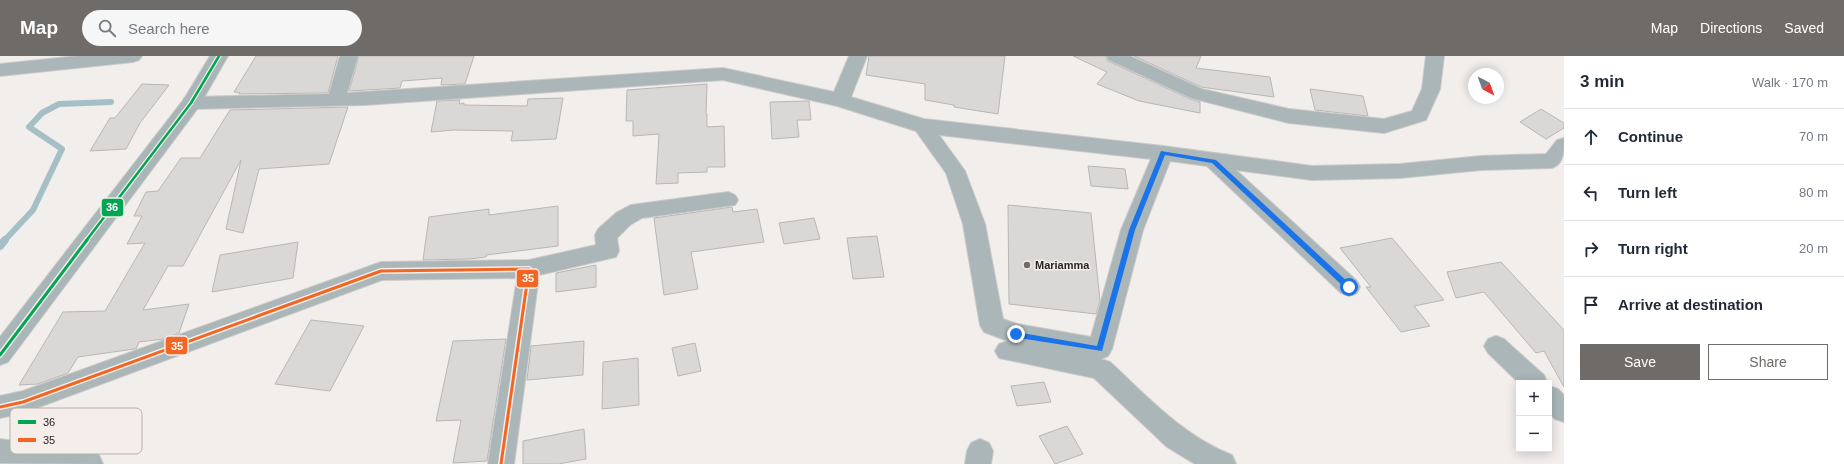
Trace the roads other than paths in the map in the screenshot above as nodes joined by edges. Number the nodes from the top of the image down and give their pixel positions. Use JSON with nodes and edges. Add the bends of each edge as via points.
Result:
{"nodes":[{"id":1,"x":134,"y":56,"type":"edge"},
{"id":2,"x":219,"y":56,"type":"edge"},
{"id":3,"x":348,"y":56,"type":"edge"},
{"id":4,"x":858,"y":56,"type":"edge"},
{"id":5,"x":1115,"y":56,"type":"edge"},
{"id":6,"x":1435,"y":56,"type":"edge"},
{"id":7,"x":0,"y":70,"type":"edge"},
{"id":8,"x":336,"y":100,"type":"junction"},
{"id":9,"x":840,"y":100,"type":"junction"},
{"id":10,"x":191,"y":103,"type":"junction"},
{"id":11,"x":923,"y":126,"type":"junction"},
{"id":12,"x":1564,"y":145,"type":"edge"},
{"id":13,"x":1163,"y":153,"type":"junction"},
{"id":14,"x":1214,"y":161,"type":"junction"},
{"id":15,"x":728,"y":200,"type":"dead end"},
{"id":16,"x":529,"y":269,"type":"junction"},
{"id":17,"x":1349,"y":287,"type":"dead end"},
{"id":18,"x":1496,"y":346,"type":"dead end"},
{"id":19,"x":1007,"y":351,"type":"dead end"},
{"id":20,"x":0,"y":355,"type":"edge"},
{"id":21,"x":1532,"y":380,"type":"edge"},
{"id":22,"x":1552,"y":400,"type":"edge"},
{"id":23,"x":0,"y":408,"type":"edge"},
{"id":24,"x":1564,"y":411,"type":"edge"},
{"id":25,"x":0,"y":451,"type":"edge"},
{"id":26,"x":10,"y":452,"type":"edge"},
{"id":27,"x":21,"y":454,"type":"edge"},
{"id":28,"x":90,"y":464,"type":"edge"},
{"id":29,"x":501,"y":464,"type":"edge"},
{"id":30,"x":1223,"y":464,"type":"edge"}],
"edges":[{"from":1,"to":7,"type":"street"},
{"from":2,"to":10,"type":"main road"},
{"from":3,"to":8,"type":"street"},
{"from":4,"to":9,"type":"street"},
{"from":5,"to":6,"type":"street","via":[[1198,94],[1289,116],[1384,126],[1419,115],[1431,89]]},
{"from":8,"to":9,"type":"street","via":[[723,74]]},
{"from":8,"to":10,"type":"street"},
{"from":9,"to":11,"type":"street"},
{"from":10,"to":20,"type":"main road"},
{"from":11,"to":13,"type":"street"},
{"from":11,"to":13,"type":"street","via":[[955,171],[971,216],[992,325],[1016,334],[1100,349],[1132,230]]},
{"from":12,"to":14,"type":"street","via":[[1552,161],[1481,163],[1400,171],[1312,173]]},
{"from":13,"to":14,"type":"street"},
{"from":14,"to":17,"type":"street"},
{"from":15,"to":16,"type":"street","via":[[638,211],[623,219],[606,235],[608,251]]},
{"from":16,"to":23,"type":"street","via":[[381,271],[23,402]]},
{"from":16,"to":29,"type":"street"},
{"from":18,"to":21,"type":"street"},
{"from":19,"to":30,"type":"street","via":[[1101,369],[1176,440]]},
{"from":22,"to":24,"type":"street"},
{"from":25,"to":26,"type":"street"},
{"from":27,"to":28,"type":"street"}]}
